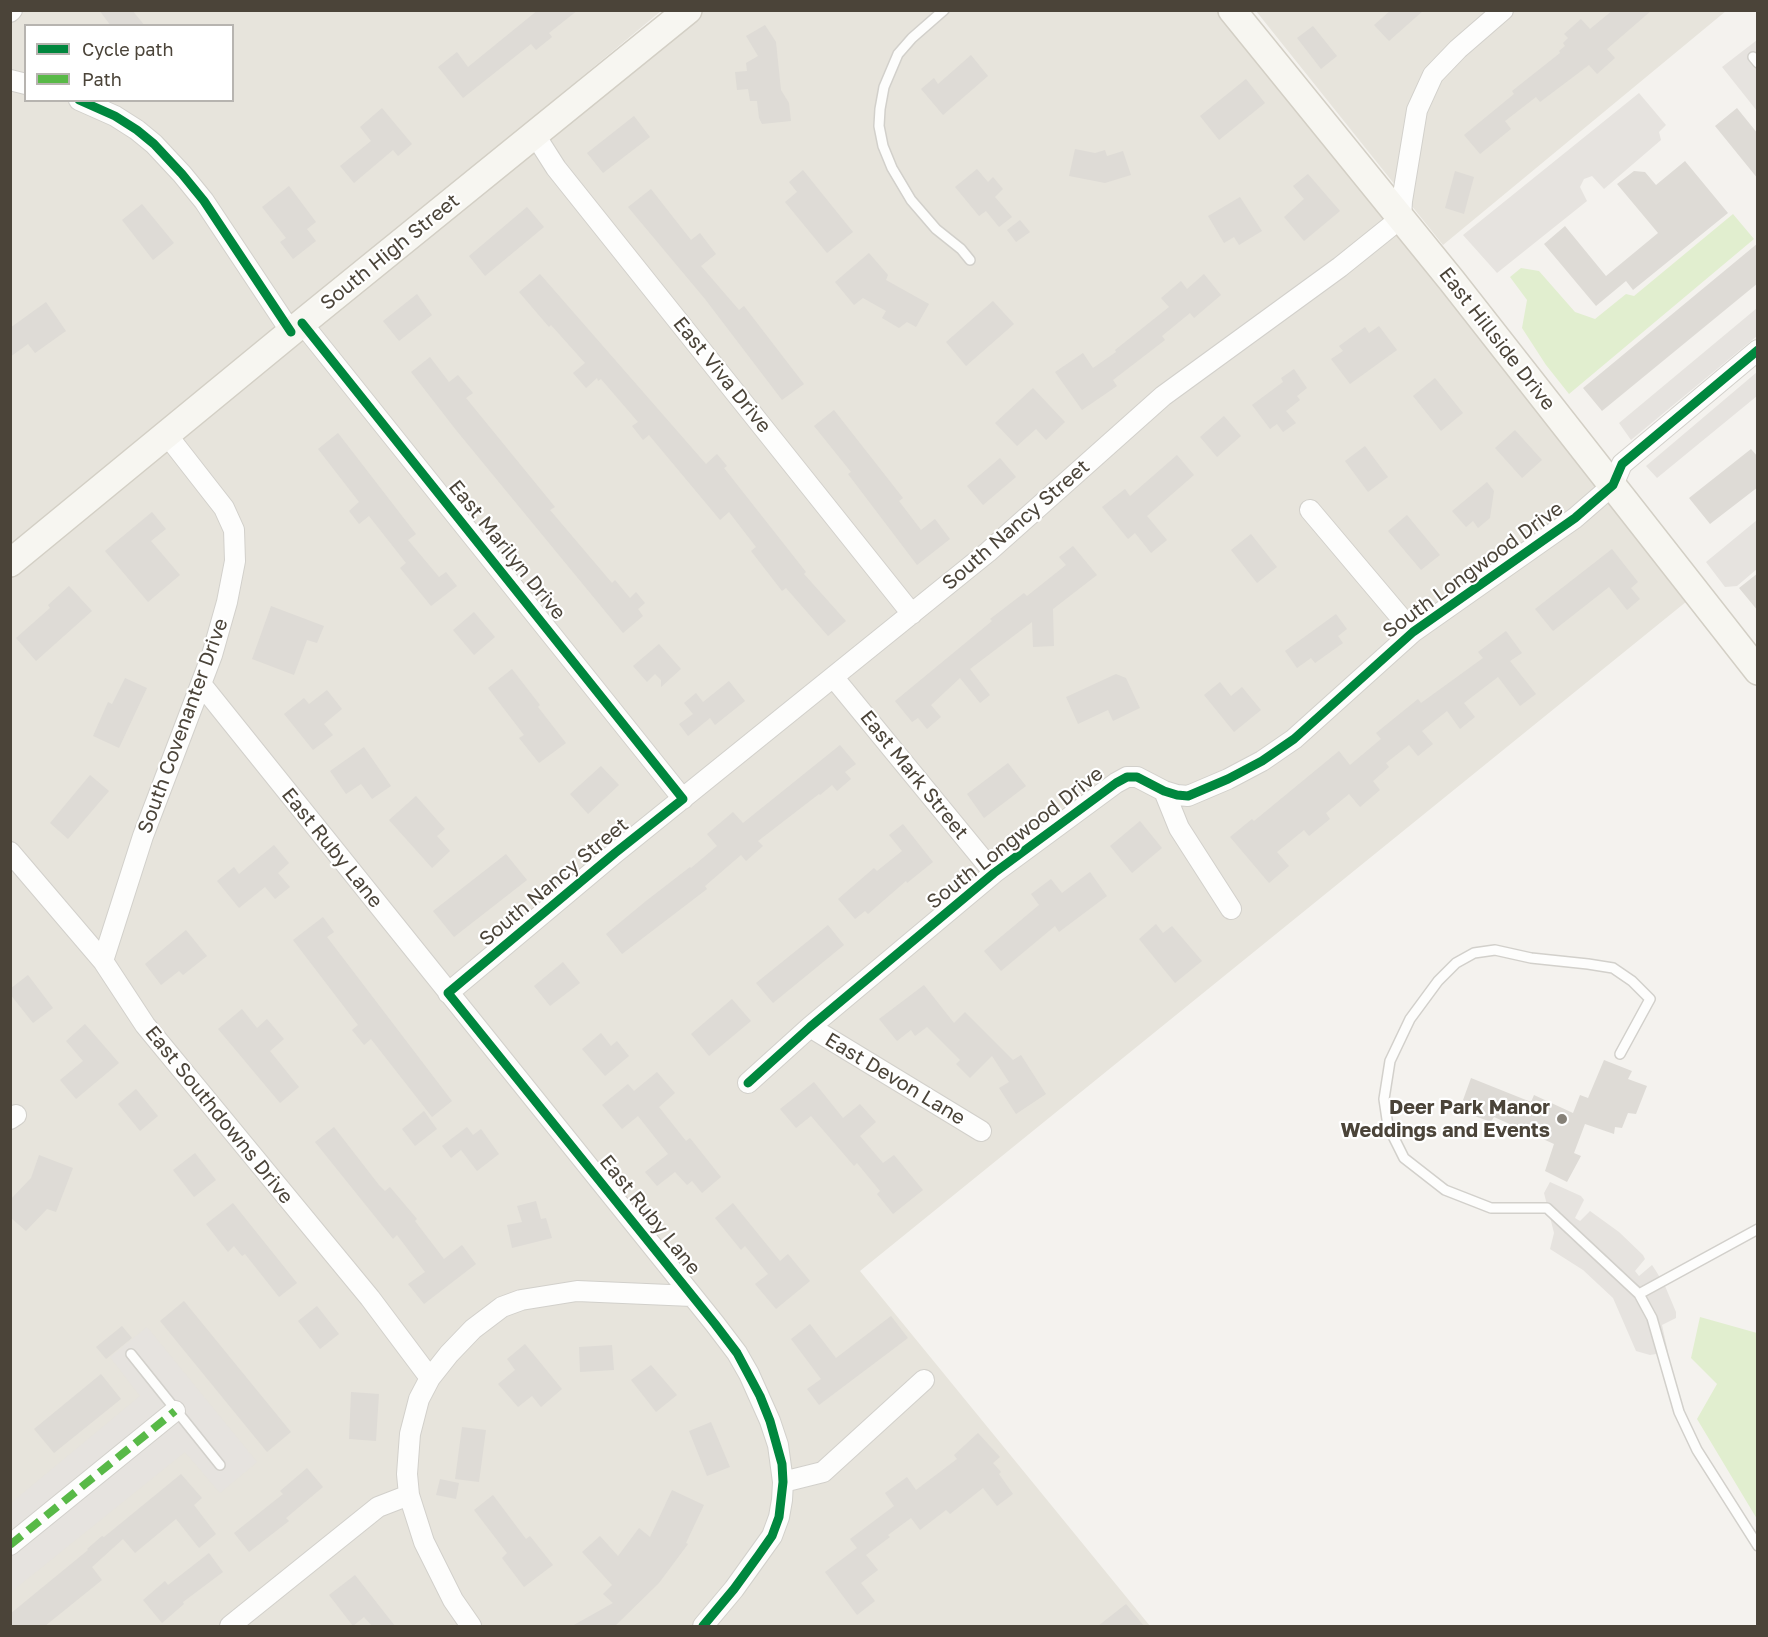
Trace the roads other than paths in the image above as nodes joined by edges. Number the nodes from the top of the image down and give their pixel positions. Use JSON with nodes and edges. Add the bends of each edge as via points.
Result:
{"nodes":[{"id":1,"x":688,"y":10,"type":"edge"},
{"id":2,"x":944,"y":10,"type":"edge"},
{"id":3,"x":1232,"y":10,"type":"edge"},
{"id":4,"x":1503,"y":10,"type":"edge"},
{"id":5,"x":84,"y":102,"type":"edge"},
{"id":6,"x":535,"y":135,"type":"junction"},
{"id":7,"x":1401,"y":218,"type":"junction"},
{"id":8,"x":970,"y":260,"type":"dead end"},
{"id":9,"x":297,"y":327,"type":"junction"},
{"id":10,"x":1758,"y":350,"type":"edge"},
{"id":11,"x":167,"y":435,"type":"junction"},
{"id":12,"x":1613,"y":485,"type":"junction"},
{"id":13,"x":1310,"y":510,"type":"dead end"},
{"id":14,"x":10,"y":563,"type":"edge"},
{"id":15,"x":912,"y":614,"type":"junction"},
{"id":16,"x":1413,"y":632,"type":"junction"},
{"id":17,"x":1758,"y":671,"type":"edge"},
{"id":18,"x":834,"y":678,"type":"junction"},
{"id":19,"x":201,"y":684,"type":"junction"},
{"id":20,"x":1164,"y":791,"type":"junction"},
{"id":21,"x":683,"y":799,"type":"junction"},
{"id":22,"x":10,"y":852,"type":"edge"},
{"id":23,"x":994,"y":873,"type":"junction"},
{"id":24,"x":1231,"y":909,"type":"dead end"},
{"id":25,"x":103,"y":961,"type":"junction"},
{"id":26,"x":448,"y":993,"type":"junction"},
{"id":27,"x":810,"y":1027,"type":"junction"},
{"id":28,"x":1620,"y":1054,"type":"dead end"},
{"id":29,"x":748,"y":1083,"type":"dead end"},
{"id":30,"x":981,"y":1131,"type":"dead end"},
{"id":31,"x":1758,"y":1229,"type":"edge"},
{"id":32,"x":1639,"y":1294,"type":"junction"},
{"id":33,"x":692,"y":1296,"type":"junction"},
{"id":34,"x":131,"y":1354,"type":"dead end"},
{"id":35,"x":429,"y":1378,"type":"junction"},
{"id":36,"x":924,"y":1380,"type":"dead end"},
{"id":37,"x":175,"y":1410,"type":"junction"},
{"id":38,"x":220,"y":1465,"type":"dead end"},
{"id":39,"x":783,"y":1482,"type":"junction"},
{"id":40,"x":409,"y":1496,"type":"junction"},
{"id":41,"x":10,"y":1545,"type":"edge"},
{"id":42,"x":1758,"y":1546,"type":"edge"},
{"id":43,"x":230,"y":1626,"type":"edge"},
{"id":44,"x":471,"y":1626,"type":"edge"},
{"id":45,"x":703,"y":1626,"type":"edge"}],
"edges":[{"from":1,"to":6,"type":"street","name":"South High Street"},
{"from":2,"to":8,"type":"lane","via":[[898,54],[884,87],[879,126],[892,168],[911,200]]},
{"from":3,"to":7,"type":"street","name":"East Hillside Drive"},
{"from":4,"to":7,"type":"street","via":[[1433,75],[1417,110]]},
{"from":5,"to":9,"type":"street","name":"East Marilyn Drive","via":[[116,116],[154,144],[204,201]]},
{"from":6,"to":9,"type":"street","name":"South High Street"},
{"from":6,"to":15,"type":"street","name":"East Viva Drive","via":[[556,168]]},
{"from":7,"to":12,"type":"street","name":"East Hillside Drive"},
{"from":7,"to":15,"type":"street","name":"South Nancy Street","via":[[1163,396],[1024,521]]},
{"from":9,"to":11,"type":"street","name":"South High Street"},
{"from":9,"to":21,"type":"street","name":"East Marilyn Drive"},
{"from":10,"to":12,"type":"street","name":"South Longwood Drive","via":[[1622,464]]},
{"from":11,"to":14,"type":"street","name":"South High Street"},
{"from":11,"to":19,"type":"street","name":"South Covenanter Drive","via":[[225,508],[234,530],[235,561],[227,602]]},
{"from":12,"to":16,"type":"street","name":"South Longwood Drive","via":[[1575,518]]},
{"from":12,"to":17,"type":"street","name":"East Hillside Drive"},
{"from":13,"to":16,"type":"street"},
{"from":15,"to":18,"type":"street","name":"South Nancy Street"},
{"from":16,"to":20,"type":"street","name":"South Longwood Drive","via":[[1310,726],[1262,760],[1188,796]]},
{"from":18,"to":21,"type":"street","name":"South Nancy Street"},
{"from":18,"to":23,"type":"street","name":"East Mark Street"},
{"from":19,"to":25,"type":"street","name":"South Covenanter Drive","via":[[143,836]]},
{"from":19,"to":26,"type":"street","name":"East Ruby Lane"},
{"from":20,"to":23,"type":"street","name":"South Longwood Drive","via":[[1137,777],[1123,778]]},
{"from":20,"to":24,"type":"street","via":[[1179,828]]},
{"from":21,"to":26,"type":"street","name":"South Nancy Street"},
{"from":22,"to":25,"type":"street","name":"East Southdowns Drive"},
{"from":23,"to":27,"type":"street","name":"South Longwood Drive"},
{"from":25,"to":35,"type":"street","name":"East Southdowns Drive","via":[[150,1031],[370,1298]]},
{"from":26,"to":33,"type":"street","name":"East Ruby Lane"},
{"from":27,"to":29,"type":"street","name":"South Longwood Drive"},
{"from":27,"to":30,"type":"street","name":"East Devon Lane"},
{"from":28,"to":32,"type":"lane","via":[[1650,999],[1632,981],[1612,968],[1495,950],[1474,953],[1456,963],[1438,981],[1410,1019],[1390,1061],[1384,1099],[1388,1125],[1404,1158],[1445,1190],[1491,1208],[1547,1208]]},
{"from":31,"to":32,"type":"lane"},
{"from":32,"to":42,"type":"lane","via":[[1652,1318],[1679,1412],[1697,1450]]},
{"from":33,"to":35,"type":"street","via":[[577,1291],[521,1300],[502,1307],[473,1329]]},
{"from":33,"to":39,"type":"street","name":"East Ruby Lane","via":[[737,1353],[760,1396],[778,1445]]},
{"from":34,"to":37,"type":"lane"},
{"from":35,"to":40,"type":"street","via":[[410,1434]]},
{"from":36,"to":39,"type":"street","via":[[823,1472]]},
{"from":37,"to":38,"type":"lane"},
{"from":37,"to":41,"type":"street"},
{"from":39,"to":45,"type":"street","name":"East Ruby Lane","via":[[779,1517],[772,1536]]},
{"from":40,"to":43,"type":"street","via":[[378,1507]]},
{"from":40,"to":44,"type":"street","via":[[424,1542],[453,1600]]}]}
